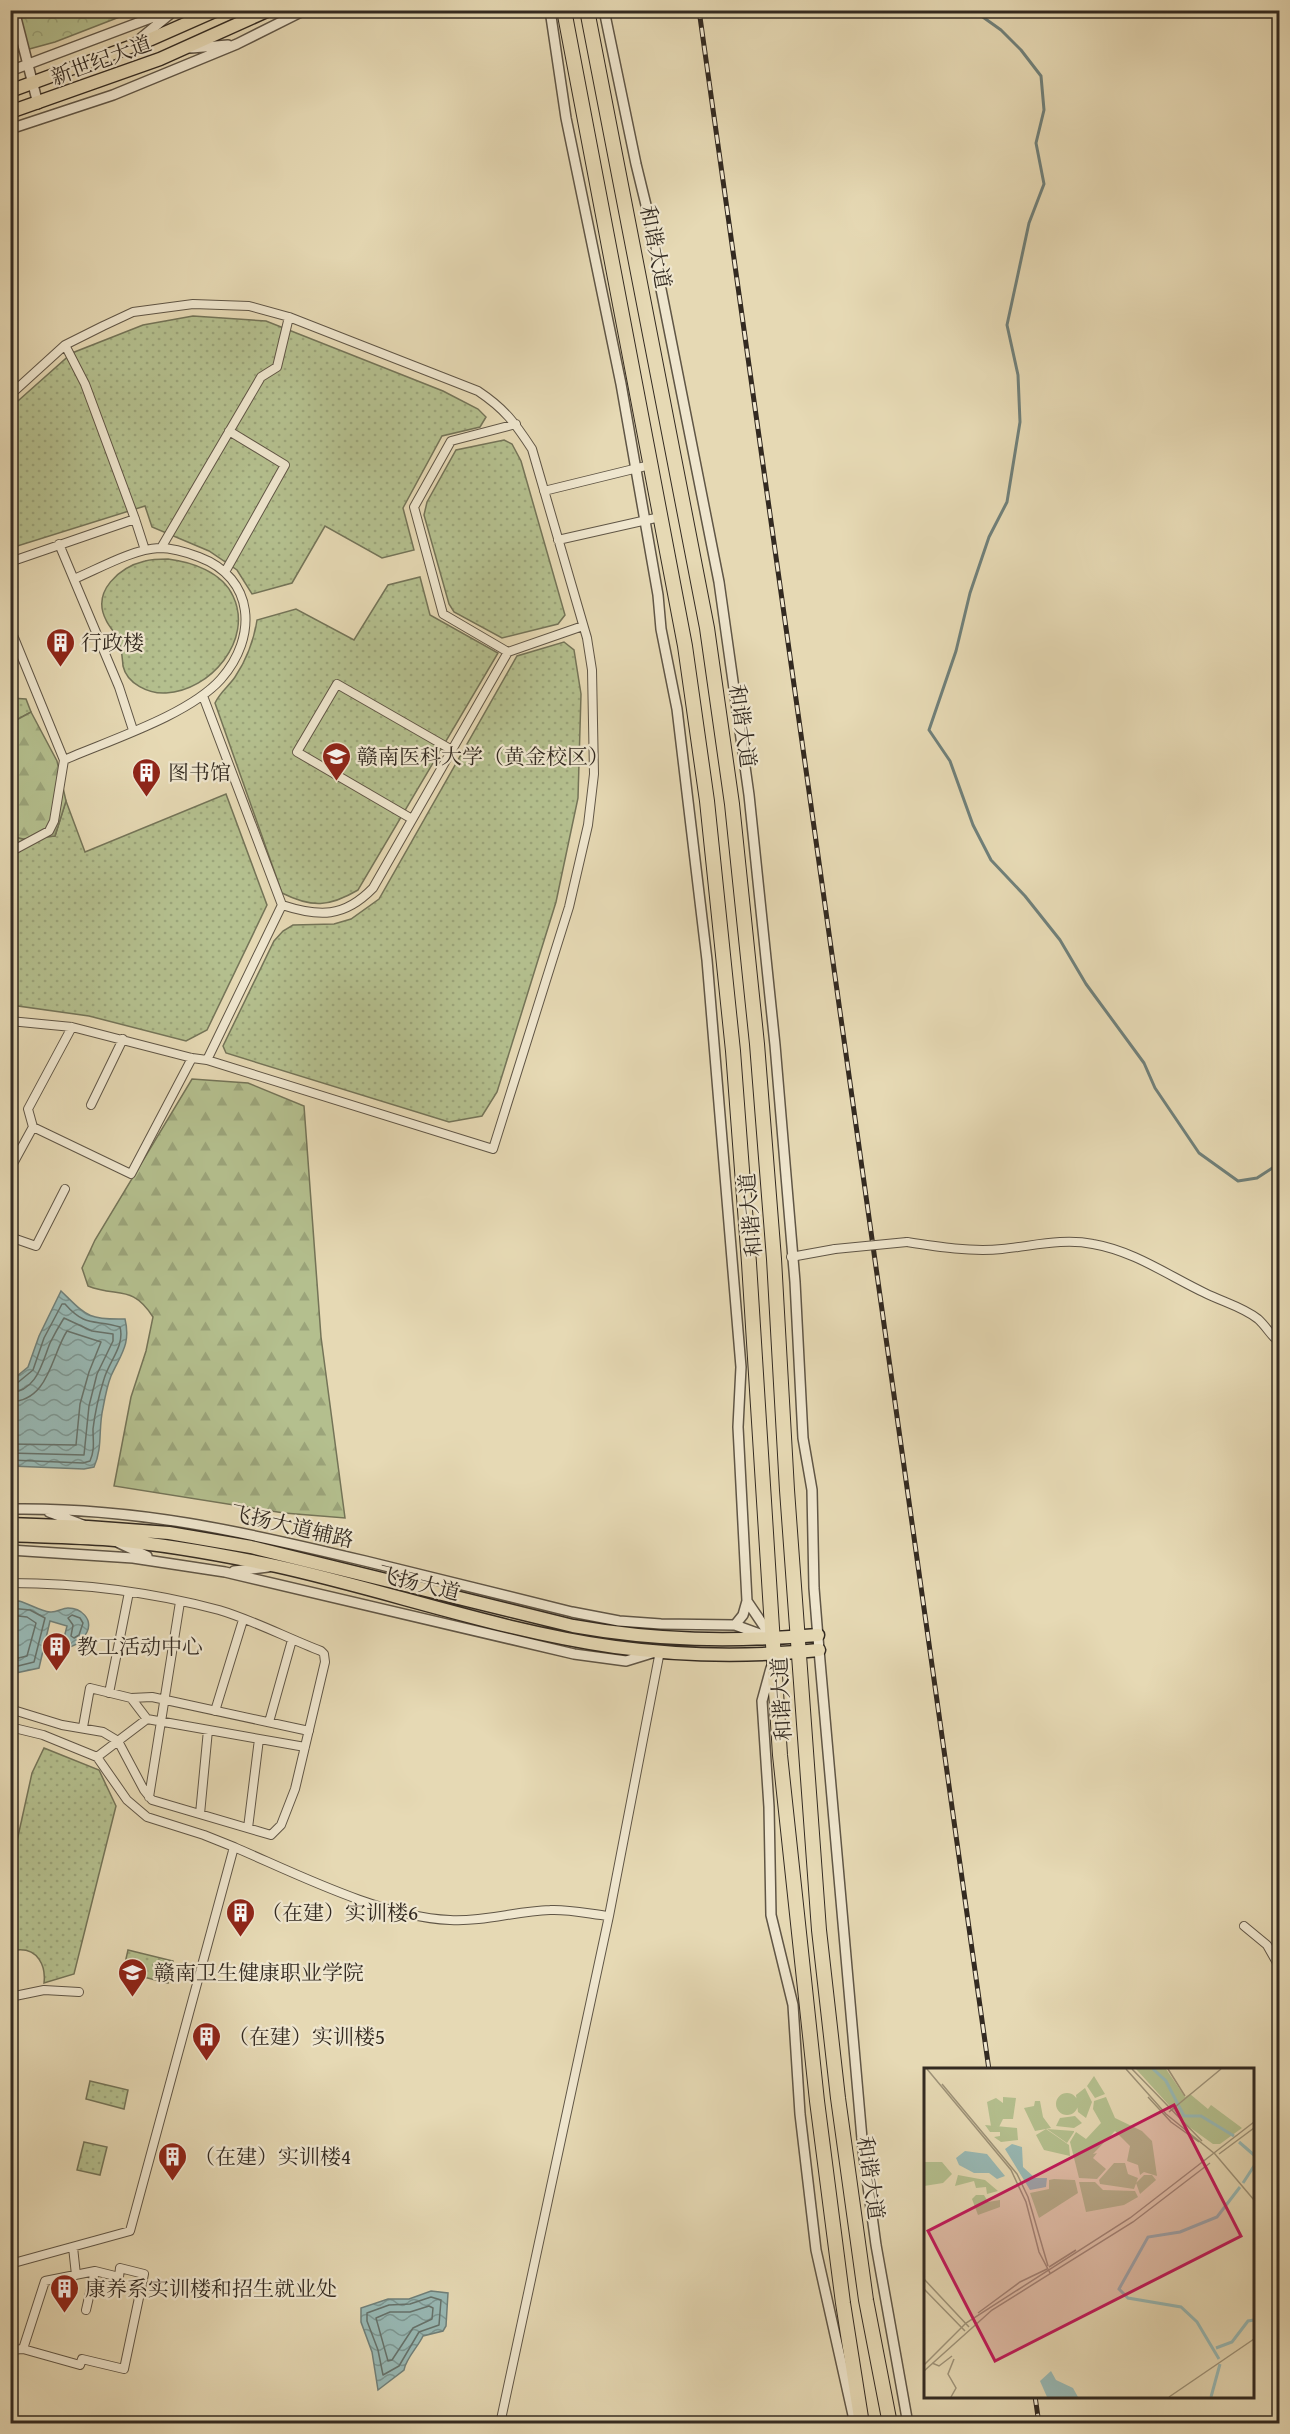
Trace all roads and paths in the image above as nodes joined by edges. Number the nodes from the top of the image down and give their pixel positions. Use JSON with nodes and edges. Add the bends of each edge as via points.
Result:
{"nodes":[{"id":1,"x":14,"y":10,"type":"edge"},
{"id":2,"x":173,"y":10,"type":"edge"},
{"id":3,"x":217,"y":10,"type":"edge"},
{"id":4,"x":268,"y":10,"type":"edge"},
{"id":5,"x":305,"y":10,"type":"edge"},
{"id":6,"x":550,"y":10,"type":"edge"},
{"id":7,"x":564,"y":10,"type":"edge"},
{"id":8,"x":587,"y":10,"type":"edge"},
{"id":9,"x":604,"y":10,"type":"edge"},
{"id":10,"x":237,"y":44,"type":"junction"},
{"id":11,"x":129,"y":48,"type":"junction"},
{"id":12,"x":186,"y":48,"type":"junction"},
{"id":13,"x":29,"y":65,"type":"junction"},
{"id":14,"x":10,"y":71,"type":"edge"},
{"id":15,"x":31,"y":84,"type":"junction"},
{"id":16,"x":10,"y":90,"type":"edge"},
{"id":17,"x":38,"y":104,"type":"junction"},
{"id":18,"x":10,"y":112,"type":"edge"},
{"id":19,"x":10,"y":129,"type":"edge"},
{"id":20,"x":289,"y":317,"type":"junction"},
{"id":21,"x":65,"y":345,"type":"junction"},
{"id":22,"x":10,"y":394,"type":"edge"},
{"id":23,"x":516,"y":424,"type":"junction"},
{"id":24,"x":229,"y":431,"type":"junction"},
{"id":25,"x":650,"y":465,"type":"junction"},
{"id":26,"x":636,"y":467,"type":"junction"},
{"id":27,"x":544,"y":491,"type":"junction"},
{"id":28,"x":660,"y":517,"type":"junction"},
{"id":29,"x":135,"y":519,"type":"junction"},
{"id":30,"x":645,"y":521,"type":"junction"},
{"id":31,"x":558,"y":540,"type":"junction"},
{"id":32,"x":59,"y":544,"type":"junction"},
{"id":33,"x":161,"y":548,"type":"junction"},
{"id":34,"x":145,"y":550,"type":"junction"},
{"id":35,"x":11,"y":560,"type":"edge"},
{"id":36,"x":225,"y":572,"type":"junction"},
{"id":37,"x":74,"y":579,"type":"junction"},
{"id":38,"x":583,"y":626,"type":"junction"},
{"id":39,"x":10,"y":628,"type":"edge"},
{"id":40,"x":508,"y":652,"type":"junction"},
{"id":41,"x":203,"y":696,"type":"junction"},
{"id":42,"x":133,"y":730,"type":"junction"},
{"id":43,"x":452,"y":750,"type":"junction"},
{"id":44,"x":64,"y":760,"type":"junction"},
{"id":45,"x":412,"y":819,"type":"junction"},
{"id":46,"x":10,"y":852,"type":"edge"},
{"id":47,"x":282,"y":905,"type":"junction"},
{"id":48,"x":10,"y":1021,"type":"edge"},
{"id":49,"x":72,"y":1026,"type":"junction"},
{"id":50,"x":123,"y":1039,"type":"junction"},
{"id":51,"x":192,"y":1058,"type":"junction"},
{"id":52,"x":207,"y":1060,"type":"junction"},
{"id":53,"x":91,"y":1104,"type":"dead end"},
{"id":54,"x":33,"y":1127,"type":"junction"},
{"id":55,"x":10,"y":1169,"type":"edge"},
{"id":56,"x":65,"y":1189,"type":"dead end"},
{"id":57,"x":10,"y":1237,"type":"edge"},
{"id":58,"x":791,"y":1257,"type":"junction"},
{"id":59,"x":1280,"y":1343,"type":"edge"},
{"id":60,"x":40,"y":1508,"type":"junction"},
{"id":61,"x":10,"y":1509,"type":"edge"},
{"id":62,"x":10,"y":1524,"type":"edge"},
{"id":63,"x":201,"y":1524,"type":"junction"},
{"id":64,"x":88,"y":1527,"type":"junction"},
{"id":65,"x":170,"y":1533,"type":"junction"},
{"id":66,"x":10,"y":1535,"type":"edge"},
{"id":67,"x":272,"y":1539,"type":"junction"},
{"id":68,"x":114,"y":1540,"type":"junction"},
{"id":69,"x":10,"y":1550,"type":"edge"},
{"id":70,"x":155,"y":1560,"type":"junction"},
{"id":71,"x":313,"y":1563,"type":"junction"},
{"id":72,"x":276,"y":1566,"type":"junction"},
{"id":73,"x":225,"y":1572,"type":"junction"},
{"id":74,"x":10,"y":1583,"type":"edge"},
{"id":75,"x":129,"y":1592,"type":"junction"},
{"id":76,"x":747,"y":1601,"type":"junction"},
{"id":77,"x":180,"y":1602,"type":"junction"},
{"id":78,"x":243,"y":1620,"type":"junction"},
{"id":79,"x":735,"y":1625,"type":"junction"},
{"id":80,"x":818,"y":1635,"type":"junction"},
{"id":81,"x":798,"y":1637,"type":"junction"},
{"id":82,"x":772,"y":1639,"type":"junction"},
{"id":83,"x":292,"y":1640,"type":"junction"},
{"id":84,"x":819,"y":1650,"type":"junction"},
{"id":85,"x":660,"y":1651,"type":"junction"},
{"id":86,"x":799,"y":1652,"type":"junction"},
{"id":87,"x":774,"y":1654,"type":"junction"},
{"id":88,"x":109,"y":1693,"type":"junction"},
{"id":89,"x":131,"y":1698,"type":"junction"},
{"id":90,"x":164,"y":1700,"type":"junction"},
{"id":91,"x":10,"y":1709,"type":"edge"},
{"id":92,"x":215,"y":1711,"type":"junction"},
{"id":93,"x":147,"y":1719,"type":"junction"},
{"id":94,"x":161,"y":1721,"type":"junction"},
{"id":95,"x":269,"y":1722,"type":"junction"},
{"id":96,"x":10,"y":1727,"type":"edge"},
{"id":97,"x":83,"y":1727,"type":"junction"},
{"id":98,"x":208,"y":1730,"type":"junction"},
{"id":99,"x":309,"y":1731,"type":"junction"},
{"id":100,"x":259,"y":1739,"type":"junction"},
{"id":101,"x":117,"y":1741,"type":"junction"},
{"id":102,"x":305,"y":1747,"type":"junction"},
{"id":103,"x":97,"y":1757,"type":"junction"},
{"id":104,"x":149,"y":1797,"type":"junction"},
{"id":105,"x":200,"y":1814,"type":"junction"},
{"id":106,"x":248,"y":1828,"type":"junction"},
{"id":107,"x":234,"y":1847,"type":"junction"},
{"id":108,"x":609,"y":1916,"type":"junction"},
{"id":109,"x":1244,"y":1926,"type":"dead end"},
{"id":110,"x":1280,"y":1968,"type":"edge"},
{"id":111,"x":79,"y":1992,"type":"dead end"},
{"id":112,"x":10,"y":1997,"type":"edge"},
{"id":113,"x":73,"y":2247,"type":"junction"},
{"id":114,"x":10,"y":2264,"type":"edge"},
{"id":115,"x":95,"y":2271,"type":"junction"},
{"id":116,"x":76,"y":2275,"type":"junction"},
{"id":117,"x":86,"y":2310,"type":"dead end"},
{"id":118,"x":23,"y":2349,"type":"junction"},
{"id":119,"x":10,"y":2350,"type":"edge"},
{"id":120,"x":500,"y":2424,"type":"edge"},
{"id":121,"x":855,"y":2424,"type":"edge"},
{"id":122,"x":862,"y":2424,"type":"edge"},
{"id":123,"x":890,"y":2424,"type":"edge"},
{"id":124,"x":908,"y":2424,"type":"edge"}],
"edges":[{"from":1,"to":13,"type":"street"},
{"from":2,"to":11,"type":"street"},
{"from":2,"to":13,"type":"street"},
{"from":3,"to":11,"type":"main road","name":"新世纪大道"},
{"from":4,"to":12,"type":"main road","name":"新世纪大道"},
{"from":5,"to":10,"type":"street"},
{"from":6,"to":26,"type":"street","via":[[566,118]]},
{"from":7,"to":25,"type":"highway","name":"和谐大道"},
{"from":8,"to":81,"type":"highway","name":"和谐大道","via":[[707,628],[732,804],[774,1247]]},
{"from":9,"to":58,"type":"street","via":[[656,246],[659,279],[719,582],[749,795],[776,1045]]},
{"from":10,"to":12,"type":"street"},
{"from":10,"to":19,"type":"street","via":[[113,95]]},
{"from":11,"to":15,"type":"main road","name":"新世纪大道"},
{"from":12,"to":17,"type":"main road","name":"新世纪大道"},
{"from":13,"to":14,"type":"street"},
{"from":13,"to":15,"type":"street"},
{"from":15,"to":16,"type":"main road","name":"新世纪大道"},
{"from":15,"to":17,"type":"street"},
{"from":17,"to":18,"type":"main road","name":"新世纪大道"},
{"from":20,"to":21,"type":"street","via":[[249,306],[194,304],[133,312]]},
{"from":20,"to":23,"type":"street","via":[[478,391],[499,405]]},
{"from":20,"to":24,"type":"street","via":[[278,367],[261,377]]},
{"from":21,"to":22,"type":"street"},
{"from":21,"to":29,"type":"street","via":[[86,384]]},
{"from":23,"to":27,"type":"street","via":[[532,449]]},
{"from":23,"to":40,"type":"street","via":[[451,441],[414,507],[443,614]]},
{"from":24,"to":33,"type":"street"},
{"from":24,"to":36,"type":"street","via":[[285,465]]},
{"from":25,"to":26,"type":"street"},
{"from":25,"to":28,"type":"highway","name":"和谐大道"},
{"from":26,"to":27,"type":"street"},
{"from":26,"to":30,"type":"street"},
{"from":27,"to":31,"type":"street"},
{"from":28,"to":30,"type":"street"},
{"from":28,"to":82,"type":"highway","name":"和谐大道","via":[[685,646],[707,801],[733,1051]]},
{"from":29,"to":32,"type":"street"},
{"from":29,"to":34,"type":"street"},
{"from":30,"to":31,"type":"street"},
{"from":30,"to":76,"type":"street","via":[[677,710],[707,960],[741,1367],[738,1427]]},
{"from":31,"to":38,"type":"street"},
{"from":32,"to":35,"type":"street"},
{"from":32,"to":37,"type":"street"},
{"from":33,"to":34,"type":"street"},
{"from":33,"to":36,"type":"street","via":[[203,558]]},
{"from":34,"to":37,"type":"street"},
{"from":36,"to":41,"type":"street","via":[[243,598],[247,625],[232,664]]},
{"from":37,"to":42,"type":"street"},
{"from":38,"to":40,"type":"street"},
{"from":38,"to":52,"type":"street","via":[[592,670],[594,712],[594,774],[588,825],[569,907],[493,1149]]},
{"from":39,"to":44,"type":"street"},
{"from":40,"to":43,"type":"street"},
{"from":41,"to":42,"type":"street"},
{"from":41,"to":47,"type":"street"},
{"from":42,"to":44,"type":"street"},
{"from":43,"to":45,"type":"street"},
{"from":43,"to":45,"type":"street","via":[[337,684],[297,752]]},
{"from":44,"to":46,"type":"street","via":[[49,831]]},
{"from":45,"to":47,"type":"street","via":[[373,888],[352,906],[312,913]]},
{"from":47,"to":52,"type":"street"},
{"from":48,"to":49,"type":"street"},
{"from":49,"to":50,"type":"street"},
{"from":49,"to":54,"type":"street","via":[[28,1109]]},
{"from":50,"to":51,"type":"street"},
{"from":50,"to":53,"type":"street"},
{"from":51,"to":52,"type":"street"},
{"from":51,"to":54,"type":"street","via":[[131,1174]]},
{"from":54,"to":55,"type":"street"},
{"from":56,"to":57,"type":"street","via":[[36,1246]]},
{"from":58,"to":59,"type":"street","bridge":true,"via":[[907,1242],[958,1249],[1092,1243],[1125,1252],[1244,1310]]},
{"from":58,"to":80,"type":"street","via":[[803,1438],[812,1490]]},
{"from":60,"to":61,"type":"street","name":"飞扬大道辅路"},
{"from":60,"to":63,"type":"street","name":"飞扬大道辅路","via":[[137,1514]]},
{"from":60,"to":64,"type":"street"},
{"from":62,"to":64,"type":"main road","name":"飞扬大道"},
{"from":63,"to":65,"type":"street"},
{"from":63,"to":67,"type":"street","name":"飞扬大道辅路"},
{"from":64,"to":65,"type":"main road","name":"飞扬大道"},
{"from":65,"to":71,"type":"main road","name":"飞扬大道"},
{"from":66,"to":68,"type":"main road","name":"飞扬大道"},
{"from":67,"to":71,"type":"street"},
{"from":67,"to":79,"type":"street","name":"飞扬大道辅路","via":[[619,1621]]},
{"from":68,"to":70,"type":"street"},
{"from":68,"to":72,"type":"main road","name":"飞扬大道"},
{"from":69,"to":70,"type":"street"},
{"from":70,"to":73,"type":"street"},
{"from":71,"to":82,"type":"main road","name":"飞扬大道","via":[[618,1634],[696,1641]]},
{"from":72,"to":73,"type":"street"},
{"from":72,"to":85,"type":"main road","name":"飞扬大道","via":[[567,1638]]},
{"from":73,"to":85,"type":"street","via":[[574,1654],[626,1661]]},
{"from":74,"to":75,"type":"street","via":[[51,1583]]},
{"from":75,"to":77,"type":"street"},
{"from":75,"to":88,"type":"street"},
{"from":76,"to":79,"type":"street"},
{"from":76,"to":82,"type":"street"},
{"from":77,"to":78,"type":"street"},
{"from":77,"to":90,"type":"street"},
{"from":78,"to":83,"type":"street"},
{"from":78,"to":92,"type":"street"},
{"from":79,"to":82,"type":"street","name":"飞扬大道辅路"},
{"from":80,"to":81,"type":"main road","name":"飞扬大道"},
{"from":80,"to":84,"type":"street"},
{"from":81,"to":82,"type":"main road","name":"飞扬大道"},
{"from":81,"to":86,"type":"highway","name":"和谐大道"},
{"from":82,"to":87,"type":"highway","name":"和谐大道"},
{"from":83,"to":95,"type":"street"},
{"from":83,"to":99,"type":"street","via":[[324,1654]]},
{"from":84,"to":86,"type":"main road","name":"飞扬大道"},
{"from":84,"to":124,"type":"street","via":[[862,2150]]},
{"from":85,"to":87,"type":"main road","name":"飞扬大道"},
{"from":85,"to":108,"type":"street"},
{"from":86,"to":87,"type":"main road","name":"飞扬大道"},
{"from":86,"to":123,"type":"highway","name":"和谐大道","via":[[819,1930],[834,2064],[866,2300]]},
{"from":87,"to":121,"type":"street","via":[[762,1701],[771,1915],[793,2005],[800,2114],[816,2250]]},
{"from":87,"to":122,"type":"highway","name":"和谐大道","via":[[780,1755],[816,2090]]},
{"from":88,"to":89,"type":"street"},
{"from":88,"to":97,"type":"street","via":[[90,1688]]},
{"from":89,"to":90,"type":"street"},
{"from":89,"to":93,"type":"street"},
{"from":90,"to":92,"type":"street"},
{"from":90,"to":94,"type":"street"},
{"from":91,"to":97,"type":"street","via":[[62,1725]]},
{"from":92,"to":95,"type":"street"},
{"from":93,"to":94,"type":"street"},
{"from":93,"to":101,"type":"street"},
{"from":94,"to":98,"type":"street"},
{"from":94,"to":104,"type":"street"},
{"from":95,"to":99,"type":"street"},
{"from":96,"to":103,"type":"street","via":[[43,1735]]},
{"from":97,"to":101,"type":"street","via":[[103,1731]]},
{"from":98,"to":100,"type":"street"},
{"from":98,"to":105,"type":"street"},
{"from":99,"to":102,"type":"street"},
{"from":100,"to":102,"type":"street"},
{"from":100,"to":106,"type":"street"},
{"from":101,"to":103,"type":"street"},
{"from":101,"to":104,"type":"street"},
{"from":102,"to":106,"type":"street","via":[[295,1790],[281,1825],[271,1835]]},
{"from":103,"to":107,"type":"street","via":[[127,1800],[147,1817]]},
{"from":104,"to":105,"type":"street"},
{"from":105,"to":106,"type":"street"},
{"from":107,"to":108,"type":"street","via":[[318,1883],[407,1913],[449,1920],[552,1910]]},
{"from":107,"to":113,"type":"street","via":[[130,2231]]},
{"from":108,"to":120,"type":"street"},
{"from":109,"to":110,"type":"street","via":[[1267,1945]]},
{"from":111,"to":112,"type":"street","via":[[44,1990]]},
{"from":113,"to":114,"type":"street"},
{"from":113,"to":116,"type":"street"},
{"from":115,"to":116,"type":"street"},
{"from":115,"to":117,"type":"street"},
{"from":115,"to":118,"type":"street","via":[[119,2277],[120,2268],[144,2274],[124,2369],[82,2359],[80,2365]]},
{"from":116,"to":118,"type":"street","via":[[45,2281]]},
{"from":118,"to":119,"type":"street"}]}
